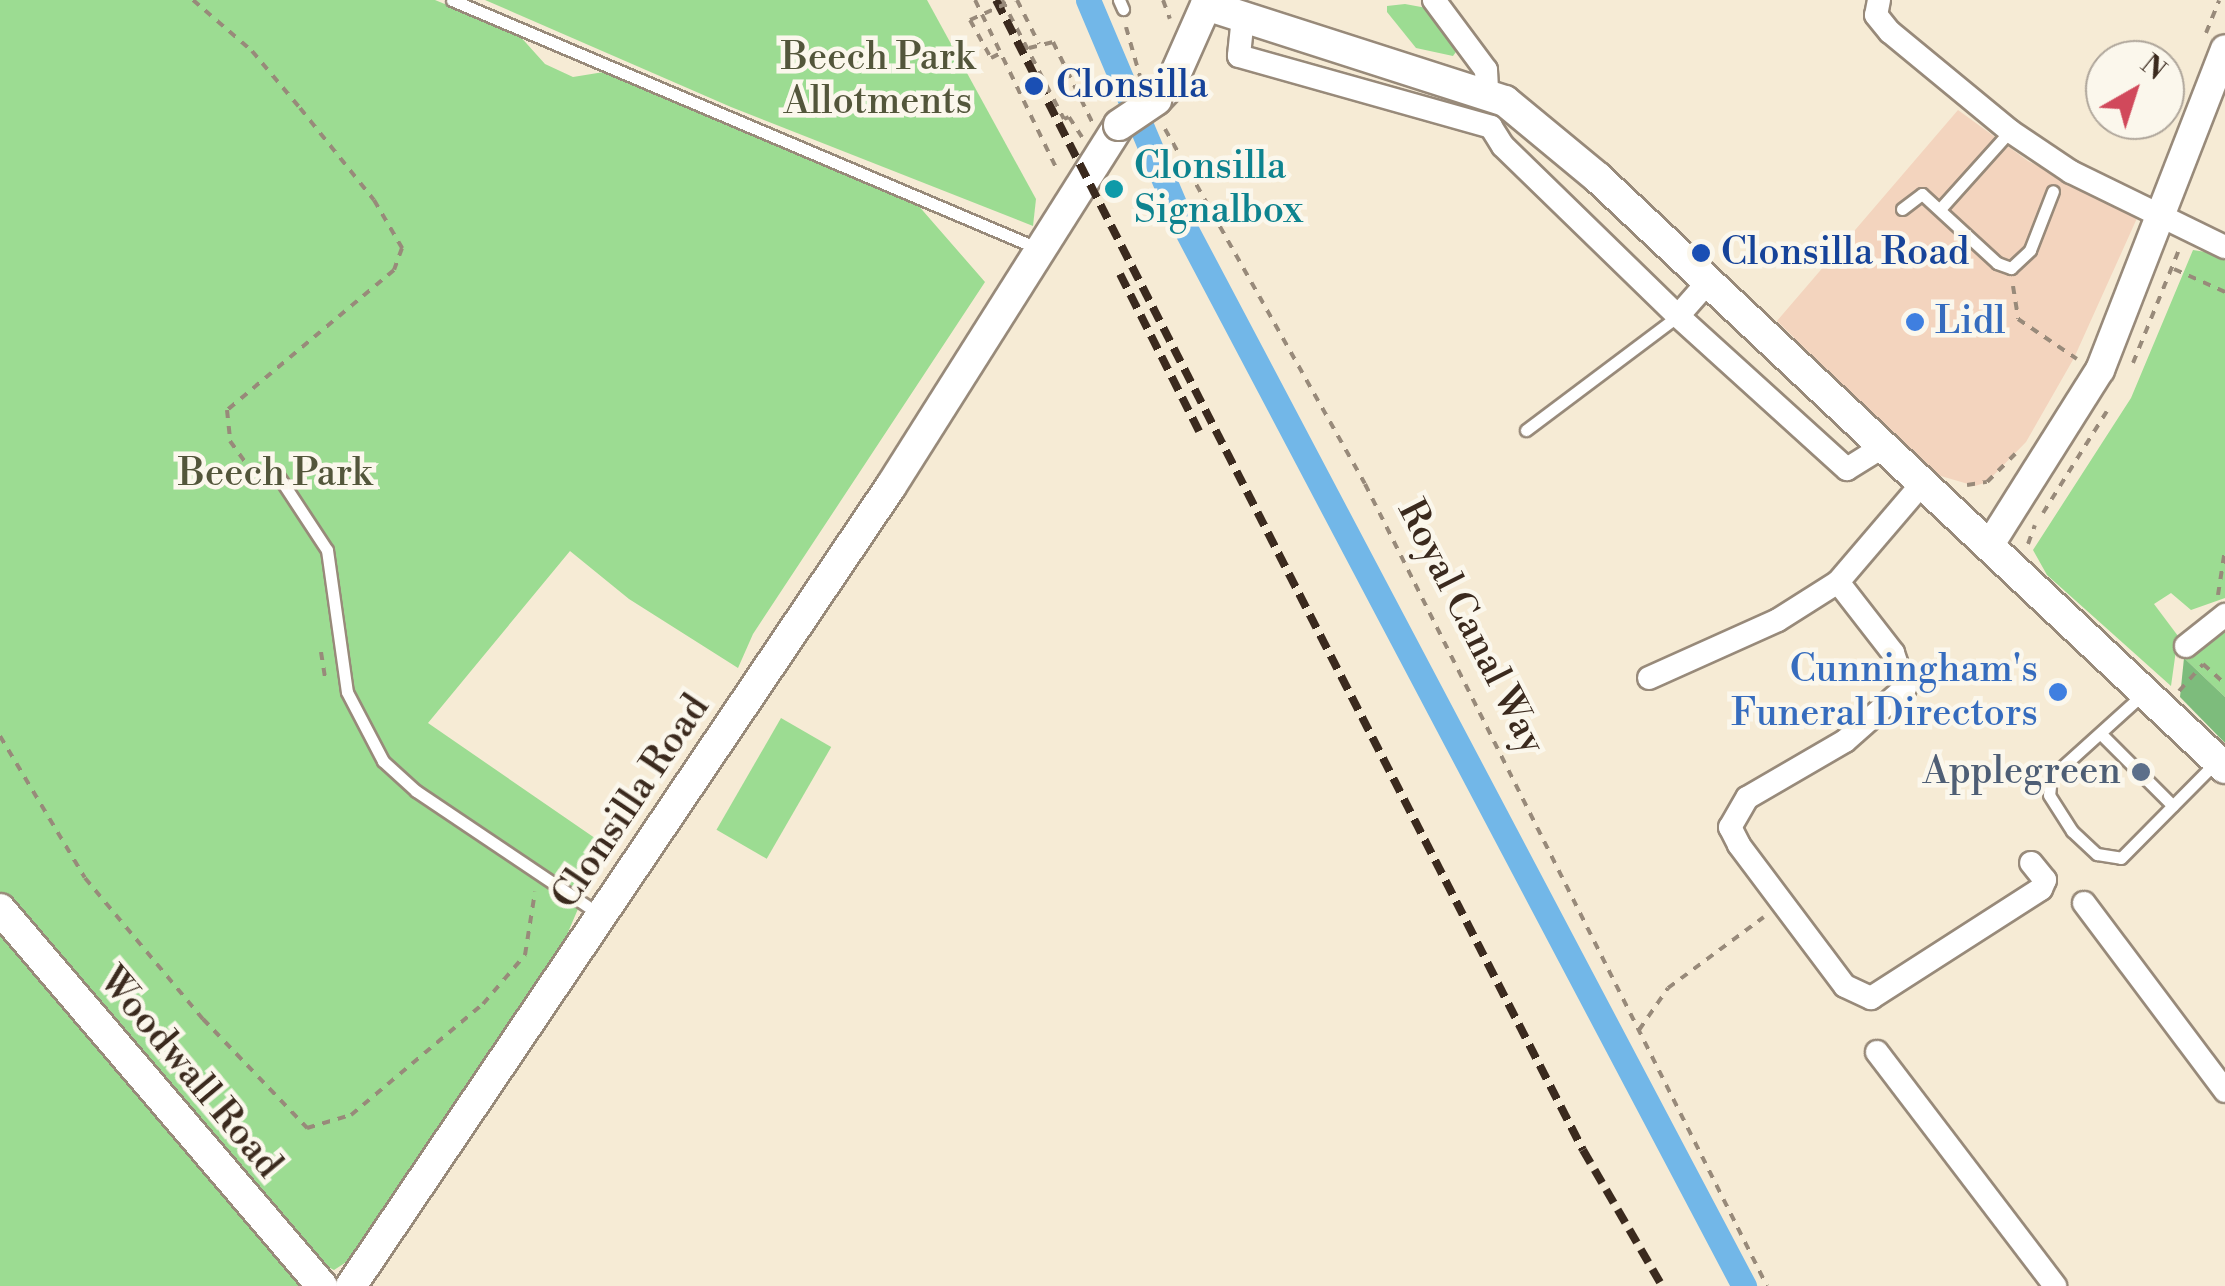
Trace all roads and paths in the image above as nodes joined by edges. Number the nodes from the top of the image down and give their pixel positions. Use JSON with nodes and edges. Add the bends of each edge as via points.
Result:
{"nodes":[{"id":1,"x":194,"y":0,"type":"edge"},
{"id":2,"x":452,"y":0,"type":"edge"},
{"id":3,"x":975,"y":0,"type":"edge"},
{"id":4,"x":1002,"y":0,"type":"edge"},
{"id":5,"x":1015,"y":0,"type":"edge"},
{"id":6,"x":1163,"y":0,"type":"edge"},
{"id":7,"x":1434,"y":0,"type":"edge"},
{"id":8,"x":1879,"y":0,"type":"edge"},
{"id":9,"x":2219,"y":0,"type":"edge"},
{"id":10,"x":1204,"y":2,"type":"edge"},
{"id":11,"x":1121,"y":4,"type":"edge"},
{"id":12,"x":1242,"y":18,"type":"junction"},
{"id":13,"x":1171,"y":20,"type":"dead end"},
{"id":14,"x":2215,"y":43,"type":"edge"},
{"id":15,"x":1038,"y":44,"type":"junction"},
{"id":16,"x":1028,"y":49,"type":"junction"},
{"id":17,"x":1350,"y":50,"type":"junction"},
{"id":18,"x":1003,"y":52,"type":"junction"},
{"id":19,"x":1341,"y":83,"type":"junction"},
{"id":20,"x":1080,"y":100,"type":"dead end"},
{"id":21,"x":1155,"y":106,"type":"junction"},
{"id":22,"x":1494,"y":107,"type":"junction"},
{"id":23,"x":1069,"y":117,"type":"dead end"},
{"id":24,"x":2010,"y":131,"type":"junction"},
{"id":25,"x":1044,"y":146,"type":"dead end"},
{"id":26,"x":2053,"y":191,"type":"dead end"},
{"id":27,"x":1940,"y":208,"type":"junction"},
{"id":28,"x":1902,"y":209,"type":"dead end"},
{"id":29,"x":2163,"y":214,"type":"junction"},
{"id":30,"x":2225,"y":247,"type":"edge"},
{"id":31,"x":1040,"y":249,"type":"junction"},
{"id":32,"x":2147,"y":258,"type":"junction"},
{"id":33,"x":2012,"y":268,"type":"junction"},
{"id":34,"x":1707,"y":282,"type":"junction"},
{"id":35,"x":2225,"y":292,"type":"edge"},
{"id":36,"x":1678,"y":316,"type":"junction"},
{"id":37,"x":2035,"y":335,"type":"junction"},
{"id":38,"x":2082,"y":340,"type":"dead end"},
{"id":39,"x":2031,"y":342,"type":"dead end"},
{"id":40,"x":2087,"y":364,"type":"junction"},
{"id":41,"x":2065,"y":375,"type":"dead end"},
{"id":42,"x":1526,"y":430,"type":"dead end"},
{"id":43,"x":2026,"y":442,"type":"dead end"},
{"id":44,"x":1880,"y":448,"type":"junction"},
{"id":45,"x":277,"y":474,"type":"dead end"},
{"id":46,"x":1920,"y":486,"type":"junction"},
{"id":47,"x":1976,"y":493,"type":"dead end"},
{"id":48,"x":272,"y":496,"type":"dead end"},
{"id":49,"x":1989,"y":546,"type":"junction"},
{"id":50,"x":2225,"y":550,"type":"edge"},
{"id":51,"x":1838,"y":582,"type":"junction"},
{"id":52,"x":2221,"y":618,"type":"edge"},
{"id":53,"x":320,"y":642,"type":"dead end"},
{"id":54,"x":2186,"y":646,"type":"joint"},
{"id":55,"x":2203,"y":664,"type":"junction"},
{"id":56,"x":1648,"y":678,"type":"dead end"},
{"id":57,"x":2225,"y":684,"type":"edge"},
{"id":58,"x":327,"y":685,"type":"dead end"},
{"id":59,"x":2154,"y":701,"type":"junction"},
{"id":60,"x":2102,"y":735,"type":"junction"},
{"id":61,"x":0,"y":736,"type":"edge"},
{"id":62,"x":2221,"y":764,"type":"edge"},
{"id":63,"x":2172,"y":806,"type":"junction"},
{"id":64,"x":2031,"y":863,"type":"dead end"},
{"id":65,"x":520,"y":882,"type":"dead end"},
{"id":66,"x":1784,"y":903,"type":"junction"},
{"id":67,"x":2084,"y":903,"type":"dead end"},
{"id":68,"x":0,"y":909,"type":"edge"},
{"id":69,"x":602,"y":917,"type":"junction"},
{"id":70,"x":1639,"y":1030,"type":"junction"},
{"id":71,"x":1877,"y":1052,"type":"dead end"},
{"id":72,"x":2225,"y":1091,"type":"edge"},
{"id":73,"x":322,"y":1286,"type":"edge"},
{"id":74,"x":352,"y":1286,"type":"edge"},
{"id":75,"x":1767,"y":1286,"type":"edge"},
{"id":76,"x":2055,"y":1286,"type":"edge"}],
"edges":[{"from":1,"to":48,"type":"path","via":[[239,37],[300,108],[393,226],[402,248],[394,270],[227,410],[230,441]]},
{"from":2,"to":31,"type":"lane"},
{"from":3,"to":18,"type":"path"},
{"from":4,"to":16,"type":"path"},
{"from":5,"to":15,"type":"path"},
{"from":5,"to":18,"type":"path","bridge":true,"via":[[970,20],[990,58]]},
{"from":6,"to":13,"type":"path"},
{"from":7,"to":22,"type":"street","via":[[1486,70]]},
{"from":8,"to":24,"type":"street","via":[[1876,15],[1890,32]]},
{"from":9,"to":14,"type":"path"},
{"from":10,"to":12,"type":"main road"},
{"from":10,"to":21,"type":"main road","via":[[1171,84]]},
{"from":11,"to":21,"type":"path","name":"Royal Canal Way","via":[[1132,60]]},
{"from":12,"to":17,"type":"main road"},
{"from":12,"to":19,"type":"street","via":[[1239,56]]},
{"from":14,"to":29,"type":"street"},
{"from":15,"to":16,"type":"path"},
{"from":15,"to":20,"type":"path","via":[[1053,42]]},
{"from":16,"to":23,"type":"path","via":[[1064,119]]},
{"from":17,"to":19,"type":"street"},
{"from":17,"to":22,"type":"main road"},
{"from":18,"to":25,"type":"path","via":[[1048,142]]},
{"from":19,"to":22,"type":"street"},
{"from":21,"to":31,"type":"main road","name":"Clonsilla Road","bridge":true,"via":[[1119,125]]},
{"from":21,"to":70,"type":"path","name":"Royal Canal Way","via":[[1365,484]]},
{"from":22,"to":34,"type":"main road","via":[[1553,137]]},
{"from":22,"to":36,"type":"street","via":[[1502,146]]},
{"from":24,"to":27,"type":"lane"},
{"from":24,"to":29,"type":"street","via":[[2082,178]]},
{"from":26,"to":33,"type":"lane","via":[[2030,250]]},
{"from":27,"to":28,"type":"lane","via":[[1922,194]]},
{"from":27,"to":33,"type":"lane","via":[[1997,263]]},
{"from":29,"to":30,"type":"street"},
{"from":29,"to":32,"type":"street"},
{"from":31,"to":69,"type":"main road","name":"Clonsilla Road","via":[[974,360]]},
{"from":32,"to":35,"type":"path"},
{"from":32,"to":40,"type":"street"},
{"from":33,"to":37,"type":"path","via":[[2018,319]]},
{"from":34,"to":36,"type":"street"},
{"from":34,"to":44,"type":"main road"},
{"from":36,"to":42,"type":"lane"},
{"from":36,"to":44,"type":"street","via":[[1846,469]]},
{"from":37,"to":39,"type":"path"},
{"from":37,"to":40,"type":"path"},
{"from":38,"to":40,"type":"path"},
{"from":40,"to":41,"type":"path"},
{"from":40,"to":49,"type":"street"},
{"from":43,"to":47,"type":"path","via":[[1987,482],[1969,486]]},
{"from":44,"to":46,"type":"main road"},
{"from":45,"to":69,"type":"lane","via":[[327,550],[347,692],[384,761],[416,792]]},
{"from":46,"to":49,"type":"main road"},
{"from":46,"to":51,"type":"street"},
{"from":49,"to":59,"type":"main road"},
{"from":50,"to":52,"type":"path"},
{"from":51,"to":56,"type":"street","via":[[1778,620]]},
{"from":51,"to":66,"type":"street","via":[[1894,654],[1905,688],[1859,730],[1747,798],[1734,813],[1730,827],[1739,844]]},
{"from":52,"to":54,"type":"street"},
{"from":53,"to":58,"type":"path"},
{"from":54,"to":55,"type":"path"},
{"from":55,"to":57,"type":"path"},
{"from":55,"to":59,"type":"path"},
{"from":59,"to":60,"type":"lane"},
{"from":59,"to":62,"type":"main road"},
{"from":60,"to":63,"type":"lane"},
{"from":60,"to":63,"type":"lane","via":[[2051,777],[2047,789],[2072,832],[2097,854],[2121,858]]},
{"from":61,"to":65,"type":"path","via":[[85,878],[203,1019],[308,1128],[351,1114],[498,988],[525,955],[534,927],[535,892]]},
{"from":62,"to":63,"type":"lane"},
{"from":64,"to":66,"type":"street","via":[[2045,880],[2040,889],[1872,998],[1846,986]]},
{"from":66,"to":70,"type":"path","via":[[1668,988]]},
{"from":67,"to":72,"type":"street"},
{"from":68,"to":73,"type":"main road","name":"Woodwall Road"},
{"from":69,"to":74,"type":"main road","name":"Clonsilla Road"},
{"from":70,"to":75,"type":"path","name":"Royal Canal Way"},
{"from":71,"to":76,"type":"street"}]}
